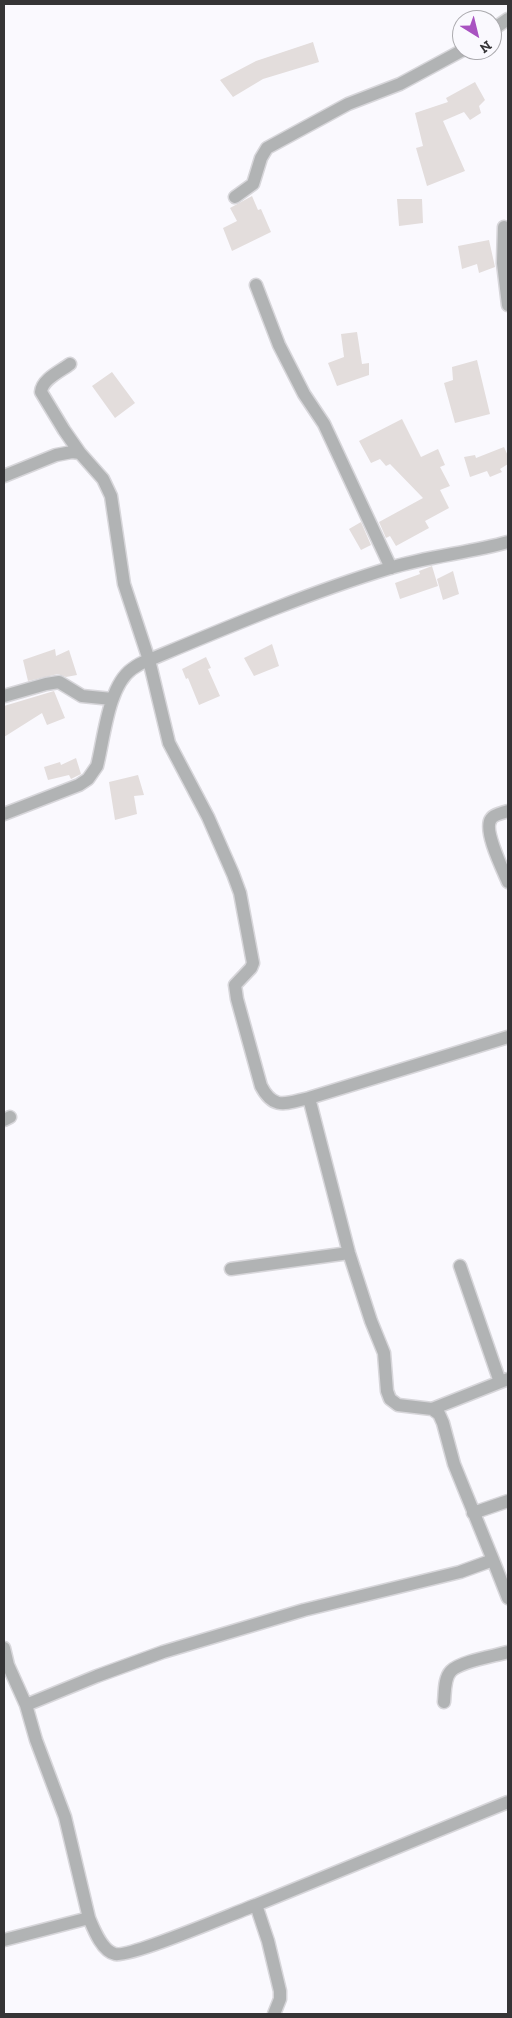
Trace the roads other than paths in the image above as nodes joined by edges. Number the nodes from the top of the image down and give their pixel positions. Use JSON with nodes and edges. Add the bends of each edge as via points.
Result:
{"nodes":[{"id":1,"x":452,"y":56,"type":"edge"},
{"id":2,"x":235,"y":197,"type":"dead end"},
{"id":3,"x":504,"y":227,"type":"dead end"},
{"id":4,"x":256,"y":285,"type":"dead end"},
{"id":5,"x":508,"y":305,"type":"edge"},
{"id":6,"x":70,"y":364,"type":"dead end"},
{"id":7,"x":80,"y":453,"type":"junction"},
{"id":8,"x":4,"y":476,"type":"edge"},
{"id":9,"x":508,"y":542,"type":"edge"},
{"id":10,"x":391,"y":568,"type":"junction"},
{"id":11,"x":149,"y":660,"type":"junction"},
{"id":12,"x":4,"y":696,"type":"edge"},
{"id":13,"x":112,"y":699,"type":"junction"},
{"id":14,"x":508,"y":811,"type":"edge"},
{"id":15,"x":4,"y":814,"type":"edge"},
{"id":16,"x":508,"y":882,"type":"edge"},
{"id":17,"x":508,"y":1037,"type":"edge"},
{"id":18,"x":309,"y":1098,"type":"junction"},
{"id":19,"x":349,"y":1253,"type":"junction"},
{"id":20,"x":460,"y":1266,"type":"dead end"},
{"id":21,"x":231,"y":1269,"type":"dead end"},
{"id":22,"x":504,"y":1380,"type":"edge"},
{"id":23,"x":432,"y":1409,"type":"junction"},
{"id":24,"x":508,"y":1500,"type":"edge"},
{"id":25,"x":473,"y":1513,"type":"junction"},
{"id":26,"x":493,"y":1560,"type":"junction"},
{"id":27,"x":508,"y":1598,"type":"edge"},
{"id":28,"x":4,"y":1648,"type":"edge"},
{"id":29,"x":508,"y":1652,"type":"edge"},
{"id":30,"x":6,"y":1666,"type":"edge"},
{"id":31,"x":444,"y":1702,"type":"dead end"},
{"id":32,"x":26,"y":1705,"type":"junction"},
{"id":33,"x":508,"y":1802,"type":"edge"},
{"id":34,"x":256,"y":1905,"type":"junction"},
{"id":35,"x":90,"y":1918,"type":"junction"},
{"id":36,"x":4,"y":1940,"type":"edge"},
{"id":37,"x":274,"y":2014,"type":"edge"}],
"edges":[{"from":1,"to":2,"type":"street","via":[[400,84],[348,104],[267,148],[253,184]]},
{"from":3,"to":5,"type":"street","via":[[503,263]]},
{"from":4,"to":10,"type":"street","via":[[279,344],[304,394],[324,424]]},
{"from":6,"to":7,"type":"street","via":[[45,382],[41,392]]},
{"from":7,"to":8,"type":"street","via":[[56,456]]},
{"from":7,"to":11,"type":"street","via":[[103,479],[111,496],[124,584]]},
{"from":9,"to":10,"type":"street"},
{"from":10,"to":11,"type":"street","via":[[262,612]]},
{"from":11,"to":13,"type":"street","via":[[124,676]]},
{"from":11,"to":18,"type":"street","via":[[169,743],[208,817],[240,893],[253,963],[235,985],[262,1086],[266,1096],[279,1104]]},
{"from":12,"to":13,"type":"street","via":[[59,682],[82,696]]},
{"from":13,"to":15,"type":"street","via":[[97,766],[88,779]]},
{"from":14,"to":16,"type":"street","via":[[492,816],[489,821],[496,852]]},
{"from":17,"to":18,"type":"street"},
{"from":18,"to":19,"type":"street"},
{"from":19,"to":21,"type":"street"},
{"from":19,"to":23,"type":"street","via":[[370,1321],[384,1353],[390,1399],[398,1405]]},
{"from":20,"to":22,"type":"street"},
{"from":22,"to":23,"type":"street"},
{"from":23,"to":25,"type":"street","via":[[443,1423],[454,1464]]},
{"from":24,"to":25,"type":"street"},
{"from":25,"to":26,"type":"street"},
{"from":26,"to":27,"type":"street"},
{"from":26,"to":32,"type":"street","via":[[460,1572],[304,1610],[163,1652]]},
{"from":28,"to":30,"type":"street"},
{"from":29,"to":31,"type":"street","via":[[450,1671]]},
{"from":30,"to":32,"type":"street"},
{"from":32,"to":35,"type":"street","via":[[65,1817]]},
{"from":33,"to":34,"type":"street"},
{"from":34,"to":35,"type":"street","via":[[120,1955],[111,1953],[101,1942]]},
{"from":34,"to":37,"type":"street","via":[[280,1992]]},
{"from":35,"to":36,"type":"street"}]}
